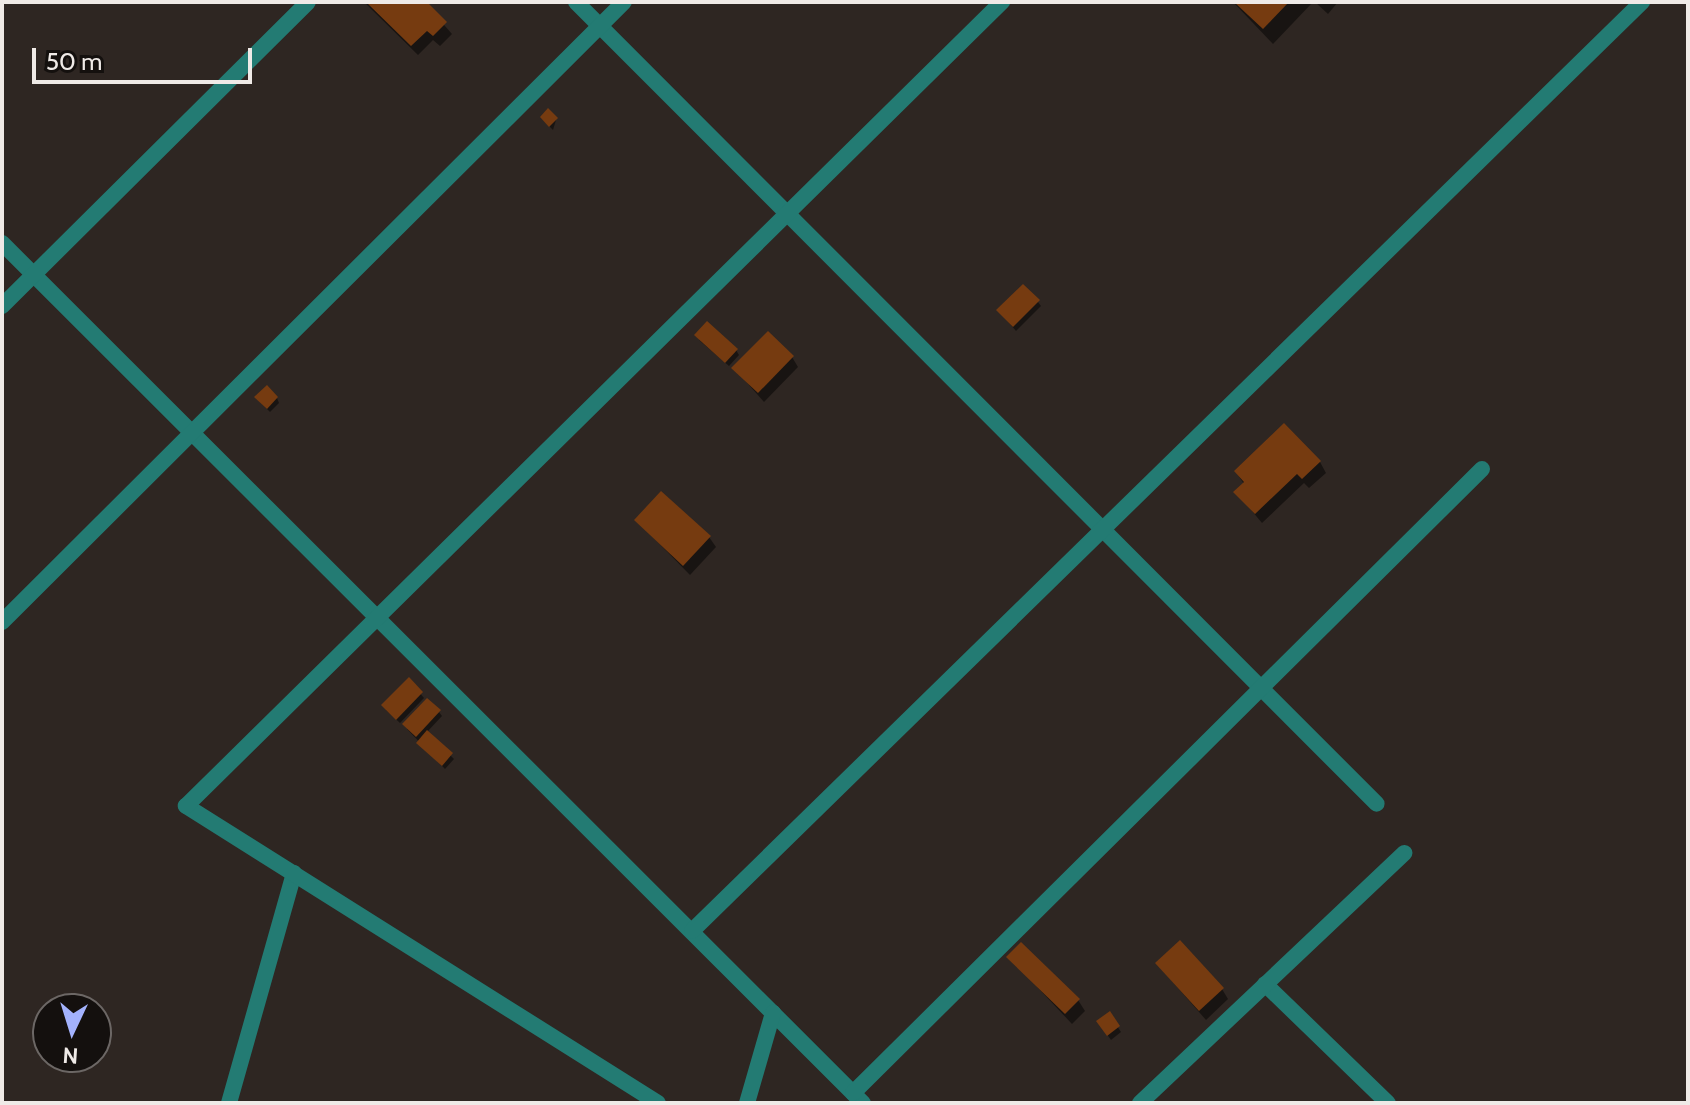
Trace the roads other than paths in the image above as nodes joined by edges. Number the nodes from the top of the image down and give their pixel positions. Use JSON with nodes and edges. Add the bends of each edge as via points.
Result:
{"nodes":[{"id":1,"x":308,"y":2,"type":"edge"},
{"id":2,"x":576,"y":2,"type":"edge"},
{"id":3,"x":624,"y":2,"type":"edge"},
{"id":4,"x":1002,"y":2,"type":"edge"},
{"id":5,"x":1642,"y":2,"type":"edge"},
{"id":6,"x":600,"y":26,"type":"junction"},
{"id":7,"x":787,"y":214,"type":"junction"},
{"id":8,"x":2,"y":243,"type":"edge"},
{"id":9,"x":34,"y":275,"type":"junction"},
{"id":10,"x":2,"y":306,"type":"edge"},
{"id":11,"x":192,"y":432,"type":"junction"},
{"id":12,"x":1482,"y":469,"type":"dead end"},
{"id":13,"x":1102,"y":529,"type":"junction"},
{"id":14,"x":377,"y":617,"type":"junction"},
{"id":15,"x":2,"y":622,"type":"edge"},
{"id":16,"x":1261,"y":688,"type":"junction"},
{"id":17,"x":1377,"y":804,"type":"dead end"},
{"id":18,"x":1404,"y":853,"type":"dead end"},
{"id":19,"x":294,"y":873,"type":"junction"},
{"id":20,"x":692,"y":931,"type":"junction"},
{"id":21,"x":1265,"y":984,"type":"junction"},
{"id":22,"x":773,"y":1013,"type":"junction"},
{"id":23,"x":858,"y":1098,"type":"edge"},
{"id":24,"x":229,"y":1103,"type":"edge"},
{"id":25,"x":658,"y":1103,"type":"edge"},
{"id":26,"x":747,"y":1103,"type":"edge"},
{"id":27,"x":1140,"y":1103,"type":"edge"},
{"id":28,"x":1388,"y":1103,"type":"edge"}],
"edges":[{"from":1,"to":9,"type":"street"},
{"from":2,"to":6,"type":"street"},
{"from":3,"to":6,"type":"street"},
{"from":4,"to":7,"type":"street"},
{"from":5,"to":13,"type":"street"},
{"from":6,"to":7,"type":"street"},
{"from":6,"to":11,"type":"street"},
{"from":7,"to":13,"type":"street"},
{"from":7,"to":14,"type":"street"},
{"from":8,"to":9,"type":"street"},
{"from":9,"to":10,"type":"street"},
{"from":9,"to":11,"type":"street"},
{"from":11,"to":14,"type":"street"},
{"from":11,"to":15,"type":"street"},
{"from":12,"to":16,"type":"street"},
{"from":13,"to":16,"type":"street"},
{"from":13,"to":20,"type":"street"},
{"from":14,"to":19,"type":"street","via":[[186,806]]},
{"from":14,"to":20,"type":"street"},
{"from":16,"to":17,"type":"street"},
{"from":16,"to":23,"type":"street"},
{"from":18,"to":21,"type":"street"},
{"from":19,"to":24,"type":"street"},
{"from":19,"to":25,"type":"street"},
{"from":20,"to":22,"type":"street"},
{"from":21,"to":27,"type":"street"},
{"from":21,"to":28,"type":"street"},
{"from":22,"to":23,"type":"street"},
{"from":22,"to":26,"type":"street"}]}
